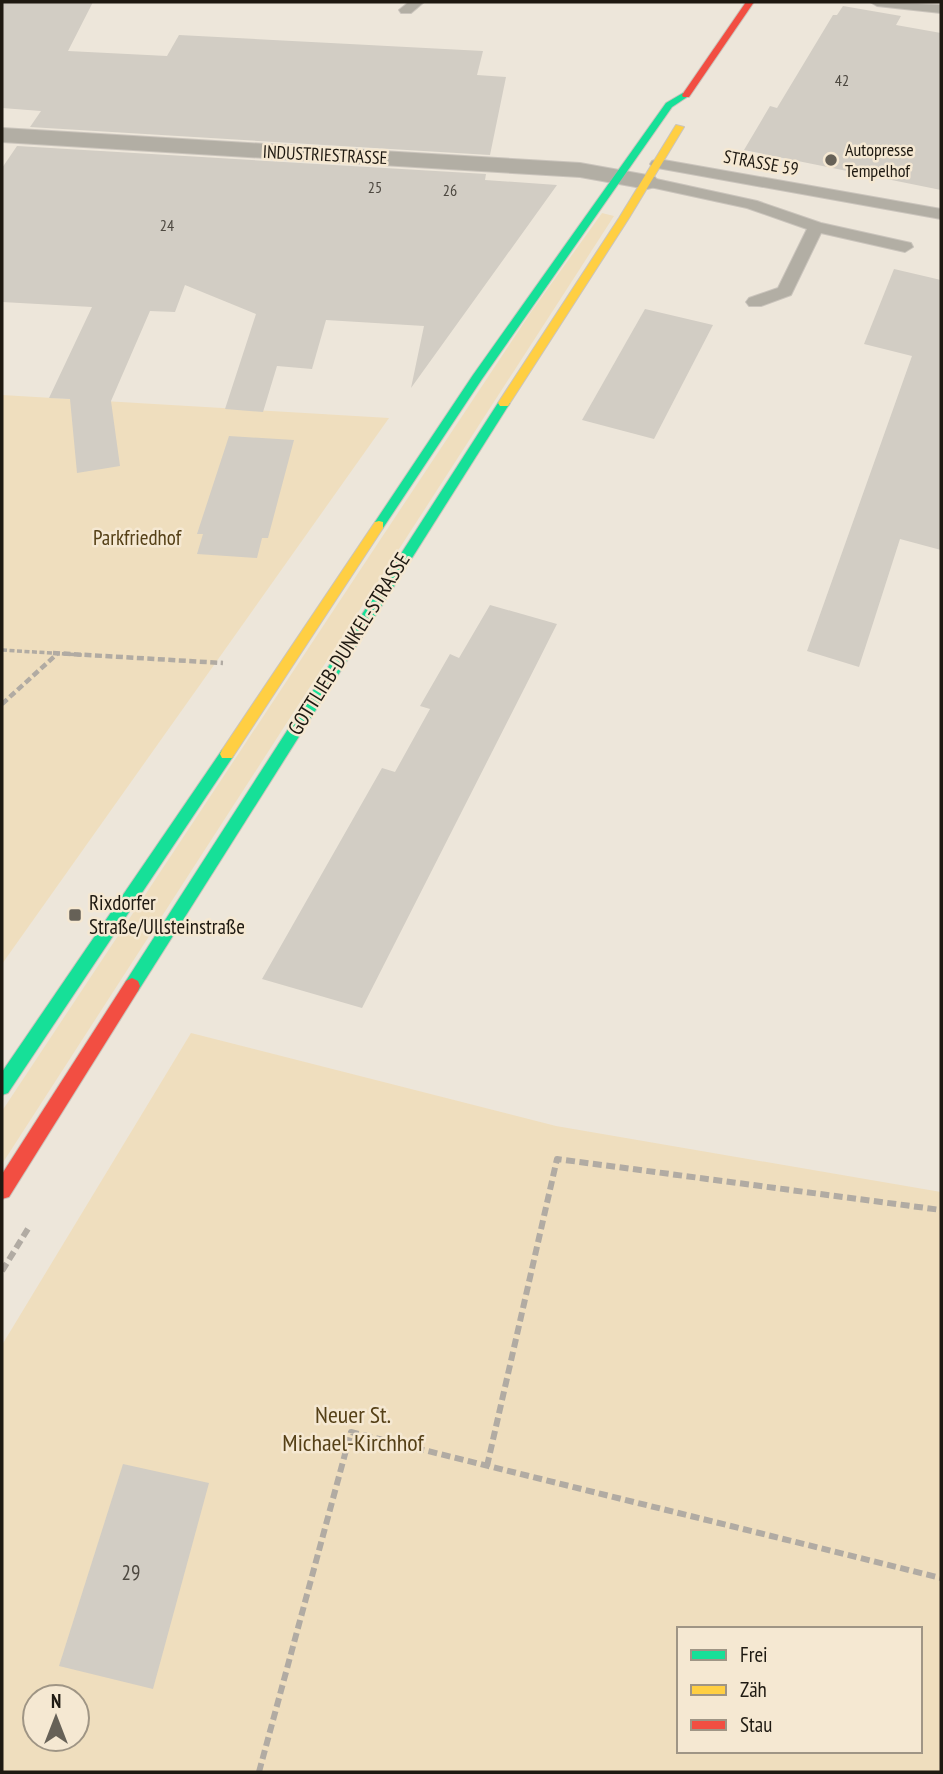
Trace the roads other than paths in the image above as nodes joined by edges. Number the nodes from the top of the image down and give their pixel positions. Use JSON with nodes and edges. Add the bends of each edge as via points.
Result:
{"nodes":[{"id":1,"x":750,"y":2,"type":"edge"},
{"id":2,"x":877,"y":2,"type":"edge"},
{"id":3,"x":941,"y":9,"type":"edge"},
{"id":4,"x":685,"y":96,"type":"junction"},
{"id":5,"x":2,"y":135,"type":"edge"},
{"id":6,"x":652,"y":173,"type":"junction"},
{"id":7,"x":617,"y":175,"type":"junction"},
{"id":8,"x":941,"y":214,"type":"edge"},
{"id":9,"x":816,"y":228,"type":"junction"},
{"id":10,"x":905,"y":247,"type":"dead end"},
{"id":11,"x":755,"y":302,"type":"dead end"},
{"id":12,"x":2,"y":1087,"type":"edge"},
{"id":13,"x":2,"y":1190,"type":"edge"}],
"edges":[{"from":1,"to":4,"type":"street","name":"GOTTLIEB-DUNKEL-STRASSE"},
{"from":2,"to":3,"type":"lane"},
{"from":4,"to":6,"type":"street","name":"GOTTLIEB-DUNKEL-STRASSE","via":[[688,110]]},
{"from":4,"to":7,"type":"street","name":"GOTTLIEB-DUNKEL-STRASSE","via":[[668,105]]},
{"from":5,"to":7,"type":"street","name":"INDUSTRIESTRASSE"},
{"from":6,"to":7,"type":"street","name":"INDUSTRIESTRASSE"},
{"from":6,"to":8,"type":"lane","name":"STRASSE 59"},
{"from":6,"to":9,"type":"lane"},
{"from":6,"to":13,"type":"street","name":"GOTTLIEB-DUNKEL-STRASSE"},
{"from":7,"to":12,"type":"street","name":"GOTTLIEB-DUNKEL-STRASSE"},
{"from":9,"to":10,"type":"lane"},
{"from":9,"to":11,"type":"lane","via":[[785,291]]}]}
